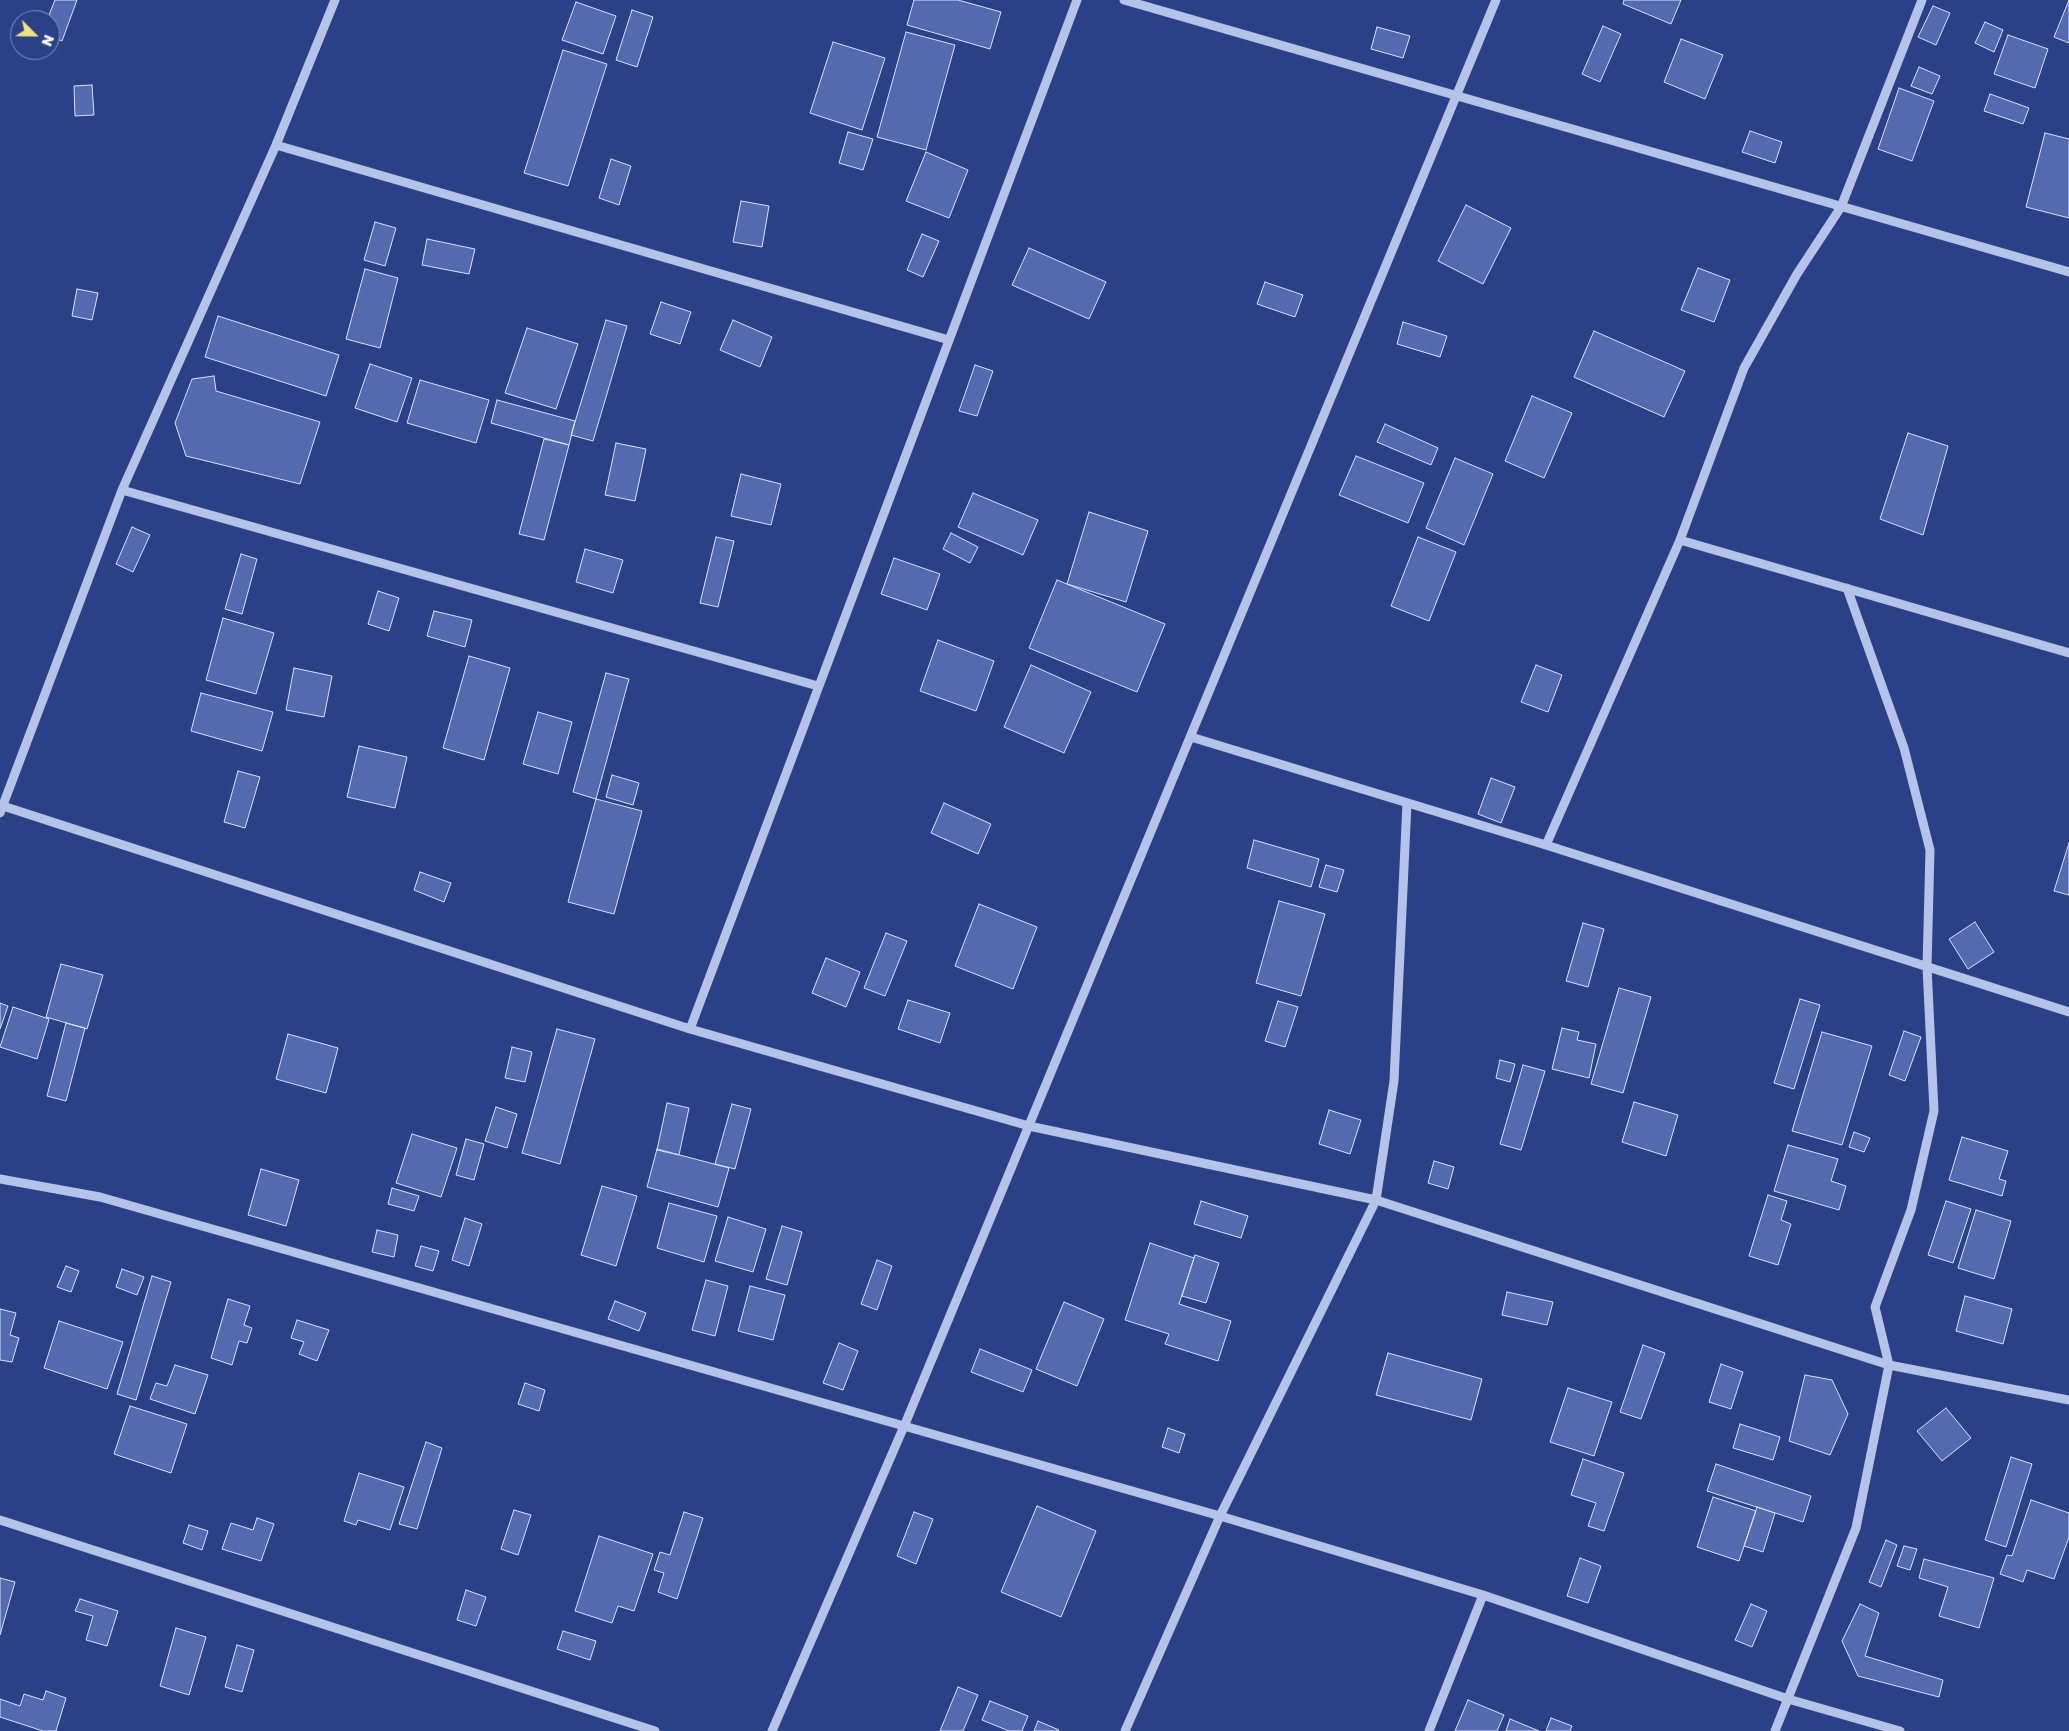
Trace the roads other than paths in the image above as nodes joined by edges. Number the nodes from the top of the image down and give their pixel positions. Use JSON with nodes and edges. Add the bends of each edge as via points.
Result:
{"nodes":[{"id":1,"x":335,"y":0,"type":"edge"},
{"id":2,"x":1077,"y":0,"type":"edge"},
{"id":3,"x":1124,"y":0,"type":"edge"},
{"id":4,"x":1496,"y":0,"type":"edge"},
{"id":5,"x":1922,"y":0,"type":"edge"},
{"id":6,"x":1457,"y":96,"type":"junction"},
{"id":7,"x":276,"y":145,"type":"junction"},
{"id":8,"x":1842,"y":207,"type":"junction"},
{"id":9,"x":2069,"y":272,"type":"edge"},
{"id":10,"x":949,"y":340,"type":"junction"},
{"id":11,"x":122,"y":490,"type":"junction"},
{"id":12,"x":1680,"y":540,"type":"junction"},
{"id":13,"x":1847,"y":588,"type":"junction"},
{"id":14,"x":2069,"y":653,"type":"edge"},
{"id":15,"x":818,"y":686,"type":"junction"},
{"id":16,"x":1191,"y":737,"type":"junction"},
{"id":17,"x":1407,"y":803,"type":"junction"},
{"id":18,"x":1,"y":809,"type":"edge"},
{"id":19,"x":1546,"y":845,"type":"junction"},
{"id":20,"x":1927,"y":967,"type":"junction"},
{"id":21,"x":2069,"y":1012,"type":"edge"},
{"id":22,"x":690,"y":1029,"type":"junction"},
{"id":23,"x":1029,"y":1126,"type":"junction"},
{"id":24,"x":0,"y":1179,"type":"edge"},
{"id":25,"x":1376,"y":1200,"type":"junction"},
{"id":26,"x":1889,"y":1365,"type":"junction"},
{"id":27,"x":2069,"y":1400,"type":"edge"},
{"id":28,"x":905,"y":1424,"type":"junction"},
{"id":29,"x":1220,"y":1516,"type":"junction"},
{"id":30,"x":0,"y":1520,"type":"edge"},
{"id":31,"x":1483,"y":1595,"type":"junction"},
{"id":32,"x":1788,"y":1699,"type":"junction"},
{"id":33,"x":655,"y":1731,"type":"edge"},
{"id":34,"x":772,"y":1731,"type":"edge"},
{"id":35,"x":1125,"y":1731,"type":"edge"},
{"id":36,"x":1429,"y":1731,"type":"edge"},
{"id":37,"x":1775,"y":1731,"type":"edge"},
{"id":38,"x":1900,"y":1731,"type":"edge"}],
"edges":[{"from":1,"to":7,"type":"street"},
{"from":2,"to":10,"type":"street"},
{"from":3,"to":6,"type":"street"},
{"from":4,"to":6,"type":"street"},
{"from":5,"to":8,"type":"street"},
{"from":6,"to":8,"type":"street"},
{"from":6,"to":16,"type":"street"},
{"from":7,"to":10,"type":"street"},
{"from":7,"to":11,"type":"street"},
{"from":8,"to":9,"type":"street"},
{"from":8,"to":12,"type":"street","via":[[1797,274],[1744,368]]},
{"from":10,"to":15,"type":"street"},
{"from":11,"to":15,"type":"street"},
{"from":11,"to":18,"type":"street"},
{"from":12,"to":13,"type":"street"},
{"from":12,"to":19,"type":"street"},
{"from":13,"to":14,"type":"street"},
{"from":13,"to":20,"type":"street","via":[[1904,748],[1930,850]]},
{"from":15,"to":22,"type":"street"},
{"from":16,"to":17,"type":"street"},
{"from":16,"to":23,"type":"street"},
{"from":17,"to":19,"type":"street"},
{"from":17,"to":25,"type":"street","via":[[1394,1081]]},
{"from":18,"to":22,"type":"street"},
{"from":19,"to":20,"type":"street"},
{"from":20,"to":21,"type":"street"},
{"from":20,"to":26,"type":"street","via":[[1934,1111],[1912,1210],[1874,1308]]},
{"from":22,"to":23,"type":"street"},
{"from":23,"to":25,"type":"street"},
{"from":23,"to":28,"type":"street"},
{"from":24,"to":28,"type":"street","via":[[100,1197]]},
{"from":25,"to":26,"type":"street"},
{"from":25,"to":29,"type":"street"},
{"from":26,"to":27,"type":"street"},
{"from":26,"to":32,"type":"street","via":[[1856,1528]]},
{"from":28,"to":29,"type":"street"},
{"from":28,"to":34,"type":"street"},
{"from":29,"to":31,"type":"street"},
{"from":29,"to":35,"type":"street"},
{"from":30,"to":33,"type":"street"},
{"from":31,"to":32,"type":"street"},
{"from":31,"to":36,"type":"street"},
{"from":32,"to":37,"type":"street"},
{"from":32,"to":38,"type":"street"}]}
